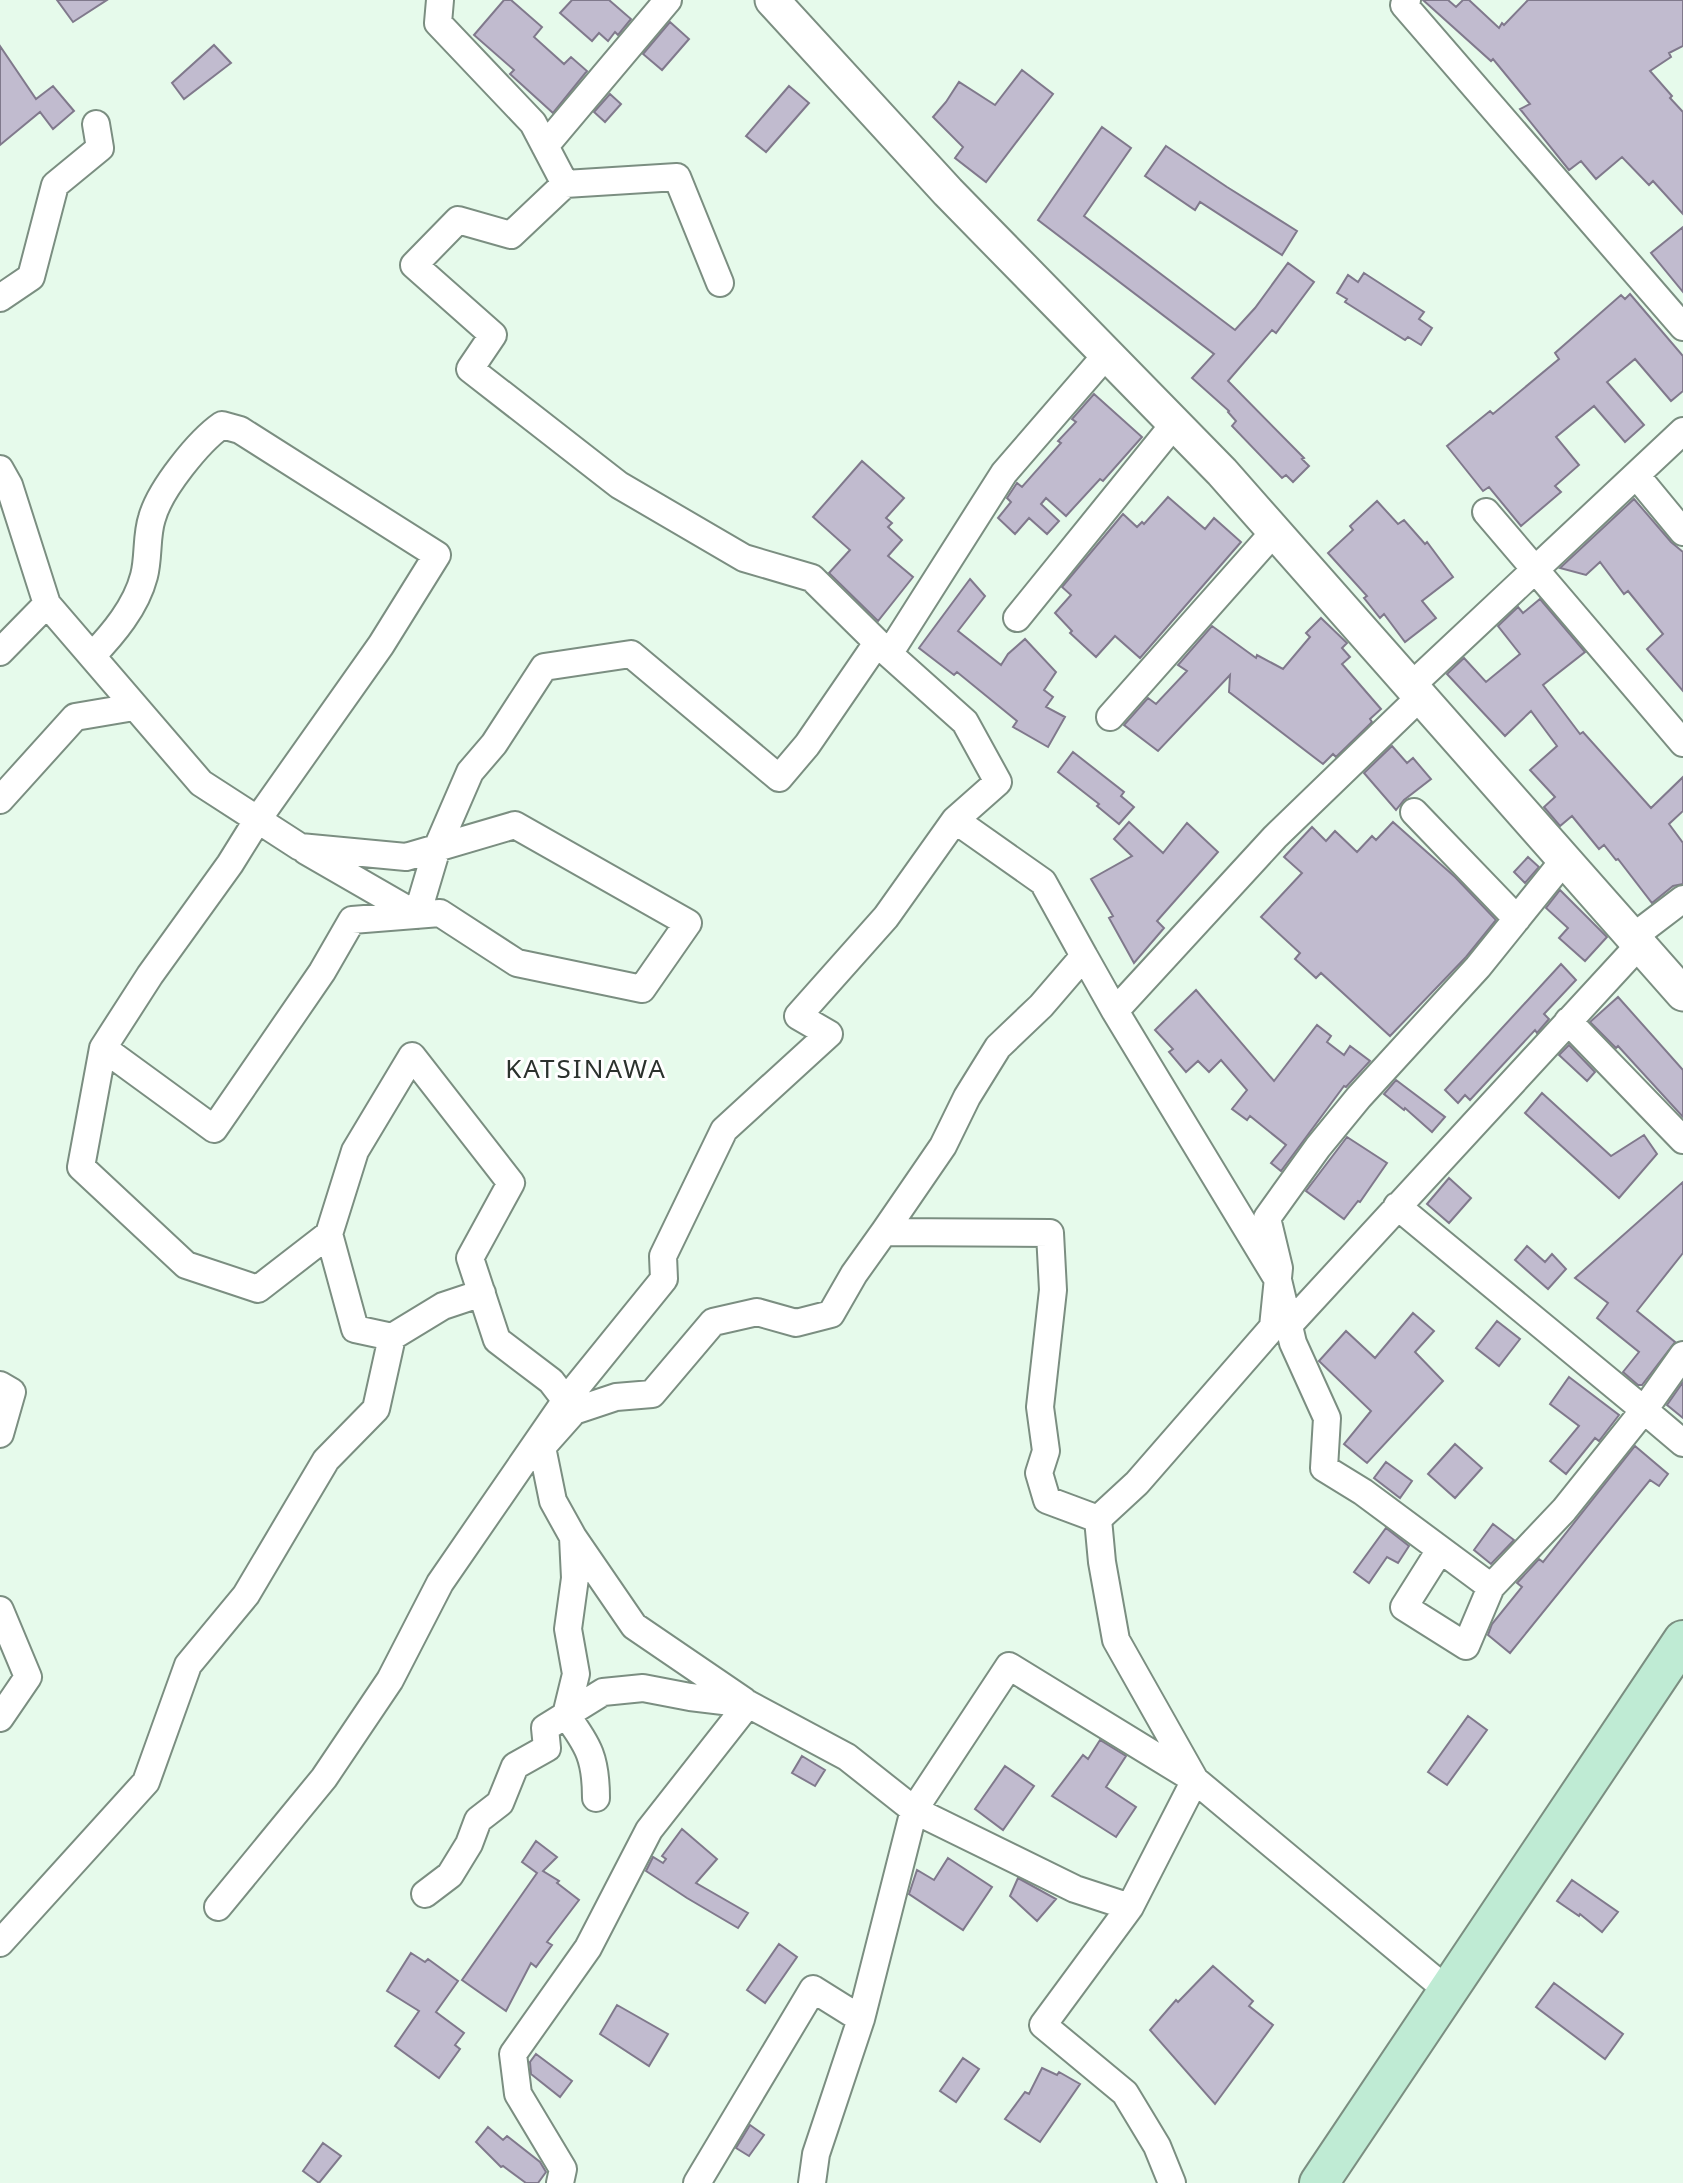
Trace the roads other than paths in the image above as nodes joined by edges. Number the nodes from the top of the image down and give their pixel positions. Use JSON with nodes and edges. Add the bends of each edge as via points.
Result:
{"nodes":[{"id":1,"x":440,"y":0,"type":"edge"},
{"id":2,"x":668,"y":0,"type":"edge"},
{"id":3,"x":772,"y":0,"type":"edge"},
{"id":4,"x":1408,"y":0,"type":"edge"},
{"id":5,"x":96,"y":124,"type":"dead end"},
{"id":6,"x":545,"y":146,"type":"junction"},
{"id":7,"x":565,"y":184,"type":"junction"},
{"id":8,"x":720,"y":282,"type":"dead end"},
{"id":9,"x":0,"y":298,"type":"edge"},
{"id":10,"x":1683,"y":327,"type":"edge"},
{"id":11,"x":1107,"y":354,"type":"junction"},
{"id":12,"x":1175,"y":423,"type":"junction"},
{"id":13,"x":1683,"y":430,"type":"edge"},
{"id":14,"x":0,"y":469,"type":"edge"},
{"id":15,"x":1636,"y":475,"type":"junction"},
{"id":16,"x":1486,"y":512,"type":"dead end"},
{"id":17,"x":1275,"y":531,"type":"junction"},
{"id":18,"x":1683,"y":532,"type":"edge"},
{"id":19,"x":1536,"y":568,"type":"junction"},
{"id":20,"x":47,"y":604,"type":"junction"},
{"id":21,"x":1017,"y":618,"type":"dead end"},
{"id":22,"x":883,"y":648,"type":"junction"},
{"id":23,"x":0,"y":652,"type":"edge"},
{"id":24,"x":92,"y":656,"type":"junction"},
{"id":25,"x":1416,"y":691,"type":"junction"},
{"id":26,"x":134,"y":707,"type":"junction"},
{"id":27,"x":1111,"y":717,"type":"dead end"},
{"id":28,"x":1683,"y":743,"type":"edge"},
{"id":29,"x":0,"y":800,"type":"edge"},
{"id":30,"x":1414,"y":812,"type":"dead end"},
{"id":31,"x":258,"y":818,"type":"junction"},
{"id":32,"x":954,"y":820,"type":"junction"},
{"id":33,"x":300,"y":847,"type":"junction"},
{"id":34,"x":437,"y":848,"type":"junction"},
{"id":35,"x":1565,"y":859,"type":"junction"},
{"id":36,"x":1683,"y":899,"type":"edge"},
{"id":37,"x":417,"y":915,"type":"junction"},
{"id":38,"x":1517,"y":919,"type":"junction"},
{"id":39,"x":1636,"y":941,"type":"junction"},
{"id":40,"x":1084,"y":956,"type":"junction"},
{"id":41,"x":1683,"y":994,"type":"edge"},
{"id":42,"x":1115,"y":1011,"type":"junction"},
{"id":43,"x":1568,"y":1021,"type":"junction"},
{"id":44,"x":103,"y":1048,"type":"junction"},
{"id":45,"x":1683,"y":1140,"type":"edge"},
{"id":46,"x":1397,"y":1206,"type":"junction"},
{"id":47,"x":884,"y":1232,"type":"junction"},
{"id":48,"x":329,"y":1234,"type":"junction"},
{"id":49,"x":1278,"y":1280,"type":"junction"},
{"id":50,"x":482,"y":1293,"type":"junction"},
{"id":51,"x":1289,"y":1325,"type":"junction"},
{"id":52,"x":392,"y":1337,"type":"junction"},
{"id":53,"x":1683,"y":1355,"type":"edge"},
{"id":54,"x":0,"y":1385,"type":"edge"},
{"id":55,"x":570,"y":1406,"type":"junction"},
{"id":56,"x":1644,"y":1410,"type":"junction"},
{"id":57,"x":0,"y":1434,"type":"edge"},
{"id":58,"x":1683,"y":1443,"type":"edge"},
{"id":59,"x":1098,"y":1519,"type":"junction"},
{"id":60,"x":573,"y":1537,"type":"junction"},
{"id":61,"x":1440,"y":1550,"type":"junction"},
{"id":62,"x":1491,"y":1587,"type":"junction"},
{"id":63,"x":0,"y":1610,"type":"edge"},
{"id":64,"x":1683,"y":1640,"type":"edge"},
{"id":65,"x":748,"y":1704,"type":"junction"},
{"id":66,"x":566,"y":1715,"type":"junction"},
{"id":67,"x":0,"y":1718,"type":"edge"},
{"id":68,"x":1195,"y":1780,"type":"junction"},
{"id":69,"x":596,"y":1798,"type":"dead end"},
{"id":70,"x":914,"y":1810,"type":"junction"},
{"id":71,"x":425,"y":1894,"type":"dead end"},
{"id":72,"x":218,"y":1907,"type":"dead end"},
{"id":73,"x":1130,"y":1907,"type":"junction"},
{"id":74,"x":0,"y":1944,"type":"edge"},
{"id":75,"x":1448,"y":1991,"type":"junction"},
{"id":76,"x":861,"y":2018,"type":"junction"},
{"id":77,"x":560,"y":2183,"type":"edge"},
{"id":78,"x":697,"y":2183,"type":"edge"},
{"id":79,"x":812,"y":2183,"type":"edge"},
{"id":80,"x":1172,"y":2183,"type":"edge"},
{"id":81,"x":1320,"y":2183,"type":"edge"}],
"edges":[{"from":1,"to":6,"type":"street","via":[[438,23],[533,123]]},
{"from":2,"to":6,"type":"street"},
{"from":3,"to":11,"type":"street","via":[[948,192]]},
{"from":4,"to":10,"type":"street","via":[[1404,5]]},
{"from":5,"to":9,"type":"street","via":[[100,148],[55,185],[31,277]]},
{"from":6,"to":7,"type":"street"},
{"from":7,"to":8,"type":"street","via":[[677,177]]},
{"from":7,"to":22,"type":"street","via":[[511,236],[458,220],[414,265],[493,335],[470,369],[619,485],[744,558],[812,578]]},
{"from":11,"to":12,"type":"street"},
{"from":11,"to":22,"type":"street","via":[[1004,473]]},
{"from":12,"to":17,"type":"street"},
{"from":12,"to":21,"type":"street"},
{"from":13,"to":15,"type":"street"},
{"from":14,"to":20,"type":"street"},
{"from":15,"to":18,"type":"street"},
{"from":15,"to":19,"type":"street"},
{"from":16,"to":19,"type":"street"},
{"from":17,"to":25,"type":"street"},
{"from":17,"to":27,"type":"street"},
{"from":19,"to":25,"type":"street"},
{"from":19,"to":28,"type":"street"},
{"from":20,"to":23,"type":"street"},
{"from":20,"to":24,"type":"street"},
{"from":22,"to":32,"type":"street","via":[[965,722],[998,782]]},
{"from":22,"to":34,"type":"street","via":[[779,778],[631,654],[544,667],[470,772]]},
{"from":24,"to":26,"type":"street"},
{"from":24,"to":31,"type":"street","via":[[122,624],[144,577],[152,518],[161,495],[207,436],[222,425],[240,430],[437,555],[381,645]]},
{"from":25,"to":35,"type":"street"},
{"from":25,"to":42,"type":"street"},
{"from":26,"to":29,"type":"street","via":[[75,717]]},
{"from":26,"to":31,"type":"street","via":[[201,783]]},
{"from":30,"to":38,"type":"street"},
{"from":31,"to":33,"type":"street"},
{"from":31,"to":44,"type":"street"},
{"from":32,"to":40,"type":"street","via":[[1043,882]]},
{"from":32,"to":55,"type":"street","via":[[886,917],[798,1016],[829,1034],[724,1130],[663,1256],[664,1279]]},
{"from":33,"to":34,"type":"street","via":[[406,857]]},
{"from":33,"to":37,"type":"street"},
{"from":34,"to":37,"type":"street"},
{"from":34,"to":37,"type":"street","via":[[515,825],[688,923],[642,989],[517,963],[440,914]]},
{"from":35,"to":38,"type":"street"},
{"from":35,"to":39,"type":"street"},
{"from":36,"to":39,"type":"street"},
{"from":37,"to":44,"type":"street","via":[[352,920],[322,972],[214,1129]]},
{"from":38,"to":49,"type":"street","via":[[1359,1097],[1267,1218]]},
{"from":39,"to":41,"type":"street"},
{"from":39,"to":43,"type":"street"},
{"from":40,"to":42,"type":"street"},
{"from":40,"to":47,"type":"street","via":[[998,1047],[943,1146]]},
{"from":42,"to":49,"type":"street"},
{"from":43,"to":45,"type":"street"},
{"from":43,"to":46,"type":"street"},
{"from":44,"to":48,"type":"street","via":[[81,1167],[186,1265],[258,1289]]},
{"from":46,"to":51,"type":"street"},
{"from":46,"to":56,"type":"street"},
{"from":47,"to":55,"type":"street","via":[[831,1314],[796,1323],[757,1312],[713,1322],[652,1394]]},
{"from":47,"to":59,"type":"street","via":[[1050,1233],[1053,1290],[1040,1407],[1046,1451],[1039,1474],[1047,1500]]},
{"from":48,"to":50,"type":"street","via":[[355,1151],[412,1056],[511,1183],[470,1258]]},
{"from":48,"to":52,"type":"street","via":[[355,1329]]},
{"from":49,"to":51,"type":"street"},
{"from":49,"to":59,"type":"street","via":[[1273,1326],[1137,1483]]},
{"from":50,"to":52,"type":"street","via":[[443,1306]]},
{"from":50,"to":55,"type":"street","via":[[497,1340],[551,1381]]},
{"from":51,"to":61,"type":"street","via":[[1327,1418],[1324,1468]]},
{"from":52,"to":74,"type":"street","via":[[376,1409],[326,1461],[246,1595],[188,1665],[146,1782]]},
{"from":53,"to":56,"type":"street"},
{"from":54,"to":57,"type":"street","via":[[12,1392]]},
{"from":55,"to":60,"type":"street","via":[[542,1447],[553,1501]]},
{"from":55,"to":72,"type":"street","via":[[440,1583],[390,1680],[324,1778]]},
{"from":56,"to":58,"type":"street"},
{"from":56,"to":62,"type":"street","via":[[1564,1510]]},
{"from":59,"to":68,"type":"street","via":[[1116,1640]]},
{"from":60,"to":65,"type":"street","via":[[634,1626]]},
{"from":60,"to":66,"type":"street","via":[[575,1578],[568,1629],[576,1674]]},
{"from":61,"to":62,"type":"street"},
{"from":61,"to":62,"type":"street","via":[[1404,1607],[1466,1646]]},
{"from":63,"to":67,"type":"street","via":[[28,1677]]},
{"from":64,"to":75,"type":"main road"},
{"from":65,"to":66,"type":"street","via":[[643,1688],[603,1692]]},
{"from":65,"to":70,"type":"street","via":[[847,1757]]},
{"from":65,"to":77,"type":"street","via":[[649,1830],[588,1948],[513,2054],[518,2094],[563,2169]]},
{"from":66,"to":69,"type":"street","via":[[587,1744],[596,1773]]},
{"from":66,"to":71,"type":"street","via":[[545,1728],[547,1748],[515,1766],[500,1803],[478,1820],[450,1875]]},
{"from":68,"to":70,"type":"street","via":[[1009,1666]]},
{"from":68,"to":73,"type":"street"},
{"from":68,"to":75,"type":"street"},
{"from":70,"to":73,"type":"street","via":[[1075,1889]]},
{"from":70,"to":76,"type":"street"},
{"from":73,"to":80,"type":"street","via":[[1043,2025],[1125,2093],[1157,2146]]},
{"from":75,"to":81,"type":"main road"},
{"from":76,"to":78,"type":"street","via":[[813,1989]]},
{"from":76,"to":79,"type":"street","via":[[816,2154]]}]}
